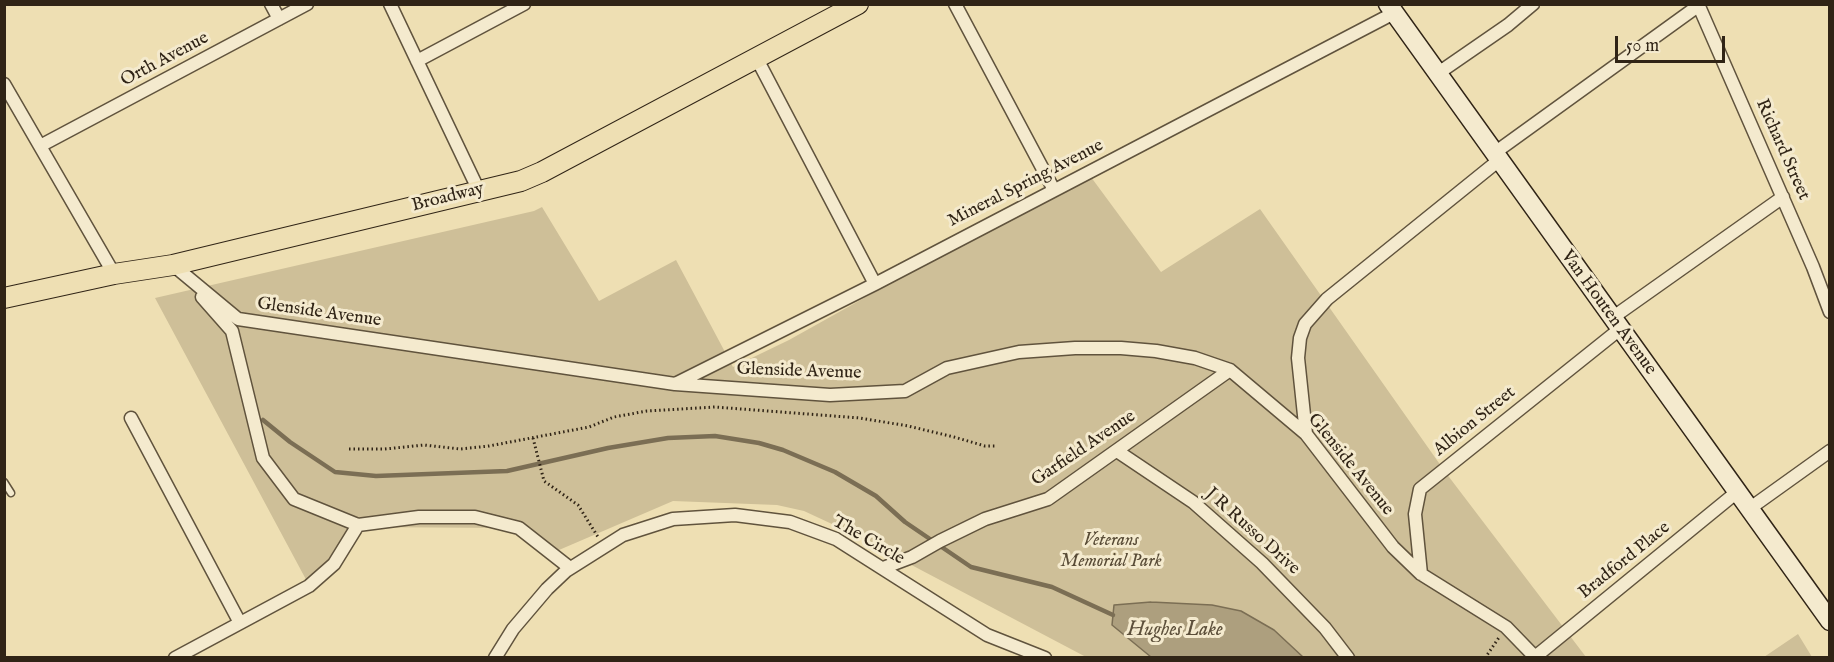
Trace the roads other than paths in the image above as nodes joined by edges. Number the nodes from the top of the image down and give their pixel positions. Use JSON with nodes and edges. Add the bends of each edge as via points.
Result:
{"nodes":[{"id":1,"x":271,"y":4,"type":"edge"},
{"id":2,"x":307,"y":4,"type":"edge"},
{"id":3,"x":390,"y":4,"type":"edge"},
{"id":4,"x":524,"y":4,"type":"edge"},
{"id":5,"x":858,"y":4,"type":"edge"},
{"id":6,"x":954,"y":4,"type":"edge"},
{"id":7,"x":1533,"y":4,"type":"edge"},
{"id":8,"x":1698,"y":5,"type":"edge"},
{"id":9,"x":1391,"y":9,"type":"edge"},
{"id":10,"x":279,"y":19,"type":"junction"},
{"id":11,"x":757,"y":59,"type":"junction"},
{"id":12,"x":417,"y":61,"type":"junction"},
{"id":13,"x":1437,"y":74,"type":"junction"},
{"id":14,"x":4,"y":84,"type":"edge"},
{"id":15,"x":40,"y":146,"type":"junction"},
{"id":16,"x":1496,"y":157,"type":"junction"},
{"id":17,"x":1054,"y":190,"type":"junction"},
{"id":18,"x":479,"y":191,"type":"junction"},
{"id":19,"x":1783,"y":197,"type":"junction"},
{"id":20,"x":173,"y":265,"type":"junction"},
{"id":21,"x":114,"y":274,"type":"junction"},
{"id":22,"x":875,"y":284,"type":"junction"},
{"id":23,"x":4,"y":298,"type":"edge"},
{"id":24,"x":1830,"y":312,"type":"edge"},
{"id":25,"x":1616,"y":324,"type":"junction"},
{"id":26,"x":1230,"y":370,"type":"junction"},
{"id":27,"x":675,"y":384,"type":"junction"},
{"id":28,"x":131,"y":418,"type":"dead end"},
{"id":29,"x":1306,"y":434,"type":"junction"},
{"id":30,"x":1117,"y":451,"type":"junction"},
{"id":31,"x":1830,"y":451,"type":"edge"},
{"id":32,"x":4,"y":482,"type":"edge"},
{"id":33,"x":1737,"y":492,"type":"junction"},
{"id":34,"x":11,"y":493,"type":"dead end"},
{"id":35,"x":1749,"y":509,"type":"junction"},
{"id":36,"x":358,"y":525,"type":"junction"},
{"id":37,"x":570,"y":568,"type":"junction"},
{"id":38,"x":883,"y":568,"type":"junction"},
{"id":39,"x":1421,"y":574,"type":"junction"},
{"id":40,"x":1830,"y":621,"type":"edge"},
{"id":41,"x":240,"y":623,"type":"junction"},
{"id":42,"x":175,"y":657,"type":"edge"},
{"id":43,"x":495,"y":657,"type":"edge"},
{"id":44,"x":1045,"y":657,"type":"edge"},
{"id":45,"x":1348,"y":657,"type":"edge"},
{"id":46,"x":1536,"y":657,"type":"edge"}],
"edges":[{"from":1,"to":10,"type":"street"},
{"from":2,"to":10,"type":"street","name":"Orth Avenue"},
{"from":3,"to":12,"type":"street"},
{"from":4,"to":12,"type":"street"},
{"from":5,"to":11,"type":"main road","name":"Broadway"},
{"from":6,"to":17,"type":"street"},
{"from":7,"to":13,"type":"street"},
{"from":8,"to":16,"type":"street"},
{"from":8,"to":19,"type":"street","name":"Richard Street"},
{"from":9,"to":13,"type":"main road","name":"Van Houten Avenue"},
{"from":9,"to":17,"type":"street","name":"Mineral Spring Avenue"},
{"from":10,"to":15,"type":"street","name":"Orth Avenue"},
{"from":11,"to":18,"type":"main road","name":"Broadway","via":[[542,172]]},
{"from":11,"to":22,"type":"street"},
{"from":12,"to":18,"type":"street"},
{"from":13,"to":16,"type":"main road","name":"Van Houten Avenue"},
{"from":14,"to":15,"type":"street"},
{"from":15,"to":21,"type":"street"},
{"from":16,"to":25,"type":"main road","name":"Van Houten Avenue"},
{"from":16,"to":29,"type":"street","via":[[1328,299],[1305,324],[1298,358]]},
{"from":17,"to":22,"type":"street","name":"Mineral Spring Avenue"},
{"from":18,"to":20,"type":"main road","name":"Broadway"},
{"from":19,"to":24,"type":"street","name":"Richard Street"},
{"from":19,"to":25,"type":"street","name":"Albion Street"},
{"from":20,"to":21,"type":"main road","name":"Broadway"},
{"from":20,"to":27,"type":"street","name":"Glenside Avenue","via":[[238,319]]},
{"from":20,"to":36,"type":"street","via":[[232,331],[263,458],[294,499]]},
{"from":21,"to":23,"type":"main road","name":"Broadway"},
{"from":22,"to":27,"type":"street","name":"Mineral Spring Avenue"},
{"from":25,"to":33,"type":"main road","name":"Van Houten Avenue"},
{"from":25,"to":39,"type":"street","name":"Albion Street","via":[[1420,489],[1415,514]]},
{"from":26,"to":27,"type":"street","name":"Glenside Avenue","via":[[1196,358],[1156,351],[1075,348],[1019,352],[947,368],[905,391],[830,395]]},
{"from":26,"to":29,"type":"street","name":"Glenside Avenue"},
{"from":26,"to":30,"type":"street","name":"Garfield Avenue"},
{"from":28,"to":41,"type":"street"},
{"from":29,"to":39,"type":"street","name":"Glenside Avenue","via":[[1393,547]]},
{"from":30,"to":38,"type":"street","name":"Garfield Avenue","via":[[1048,499],[985,519]]},
{"from":30,"to":45,"type":"street","name":"J R Russo Drive","via":[[1193,502],[1262,563]]},
{"from":31,"to":35,"type":"street"},
{"from":32,"to":34,"type":"lane"},
{"from":33,"to":35,"type":"main road","name":"Van Houten Avenue"},
{"from":33,"to":46,"type":"street","name":"Bradford Place"},
{"from":35,"to":40,"type":"main road","name":"Van Houten Avenue"},
{"from":36,"to":37,"type":"street","via":[[419,517],[475,517],[519,528]]},
{"from":36,"to":41,"type":"street","via":[[334,564],[309,586]]},
{"from":37,"to":38,"type":"street","name":"The Circle","via":[[623,535],[673,519],[735,515],[807,528],[836,539]]},
{"from":37,"to":43,"type":"street","name":"The Circle","via":[[530,607]]},
{"from":38,"to":44,"type":"street","name":"The Circle","via":[[987,635]]},
{"from":39,"to":46,"type":"street","name":"Glenside Avenue","via":[[1506,627]]},
{"from":41,"to":42,"type":"street"}]}
